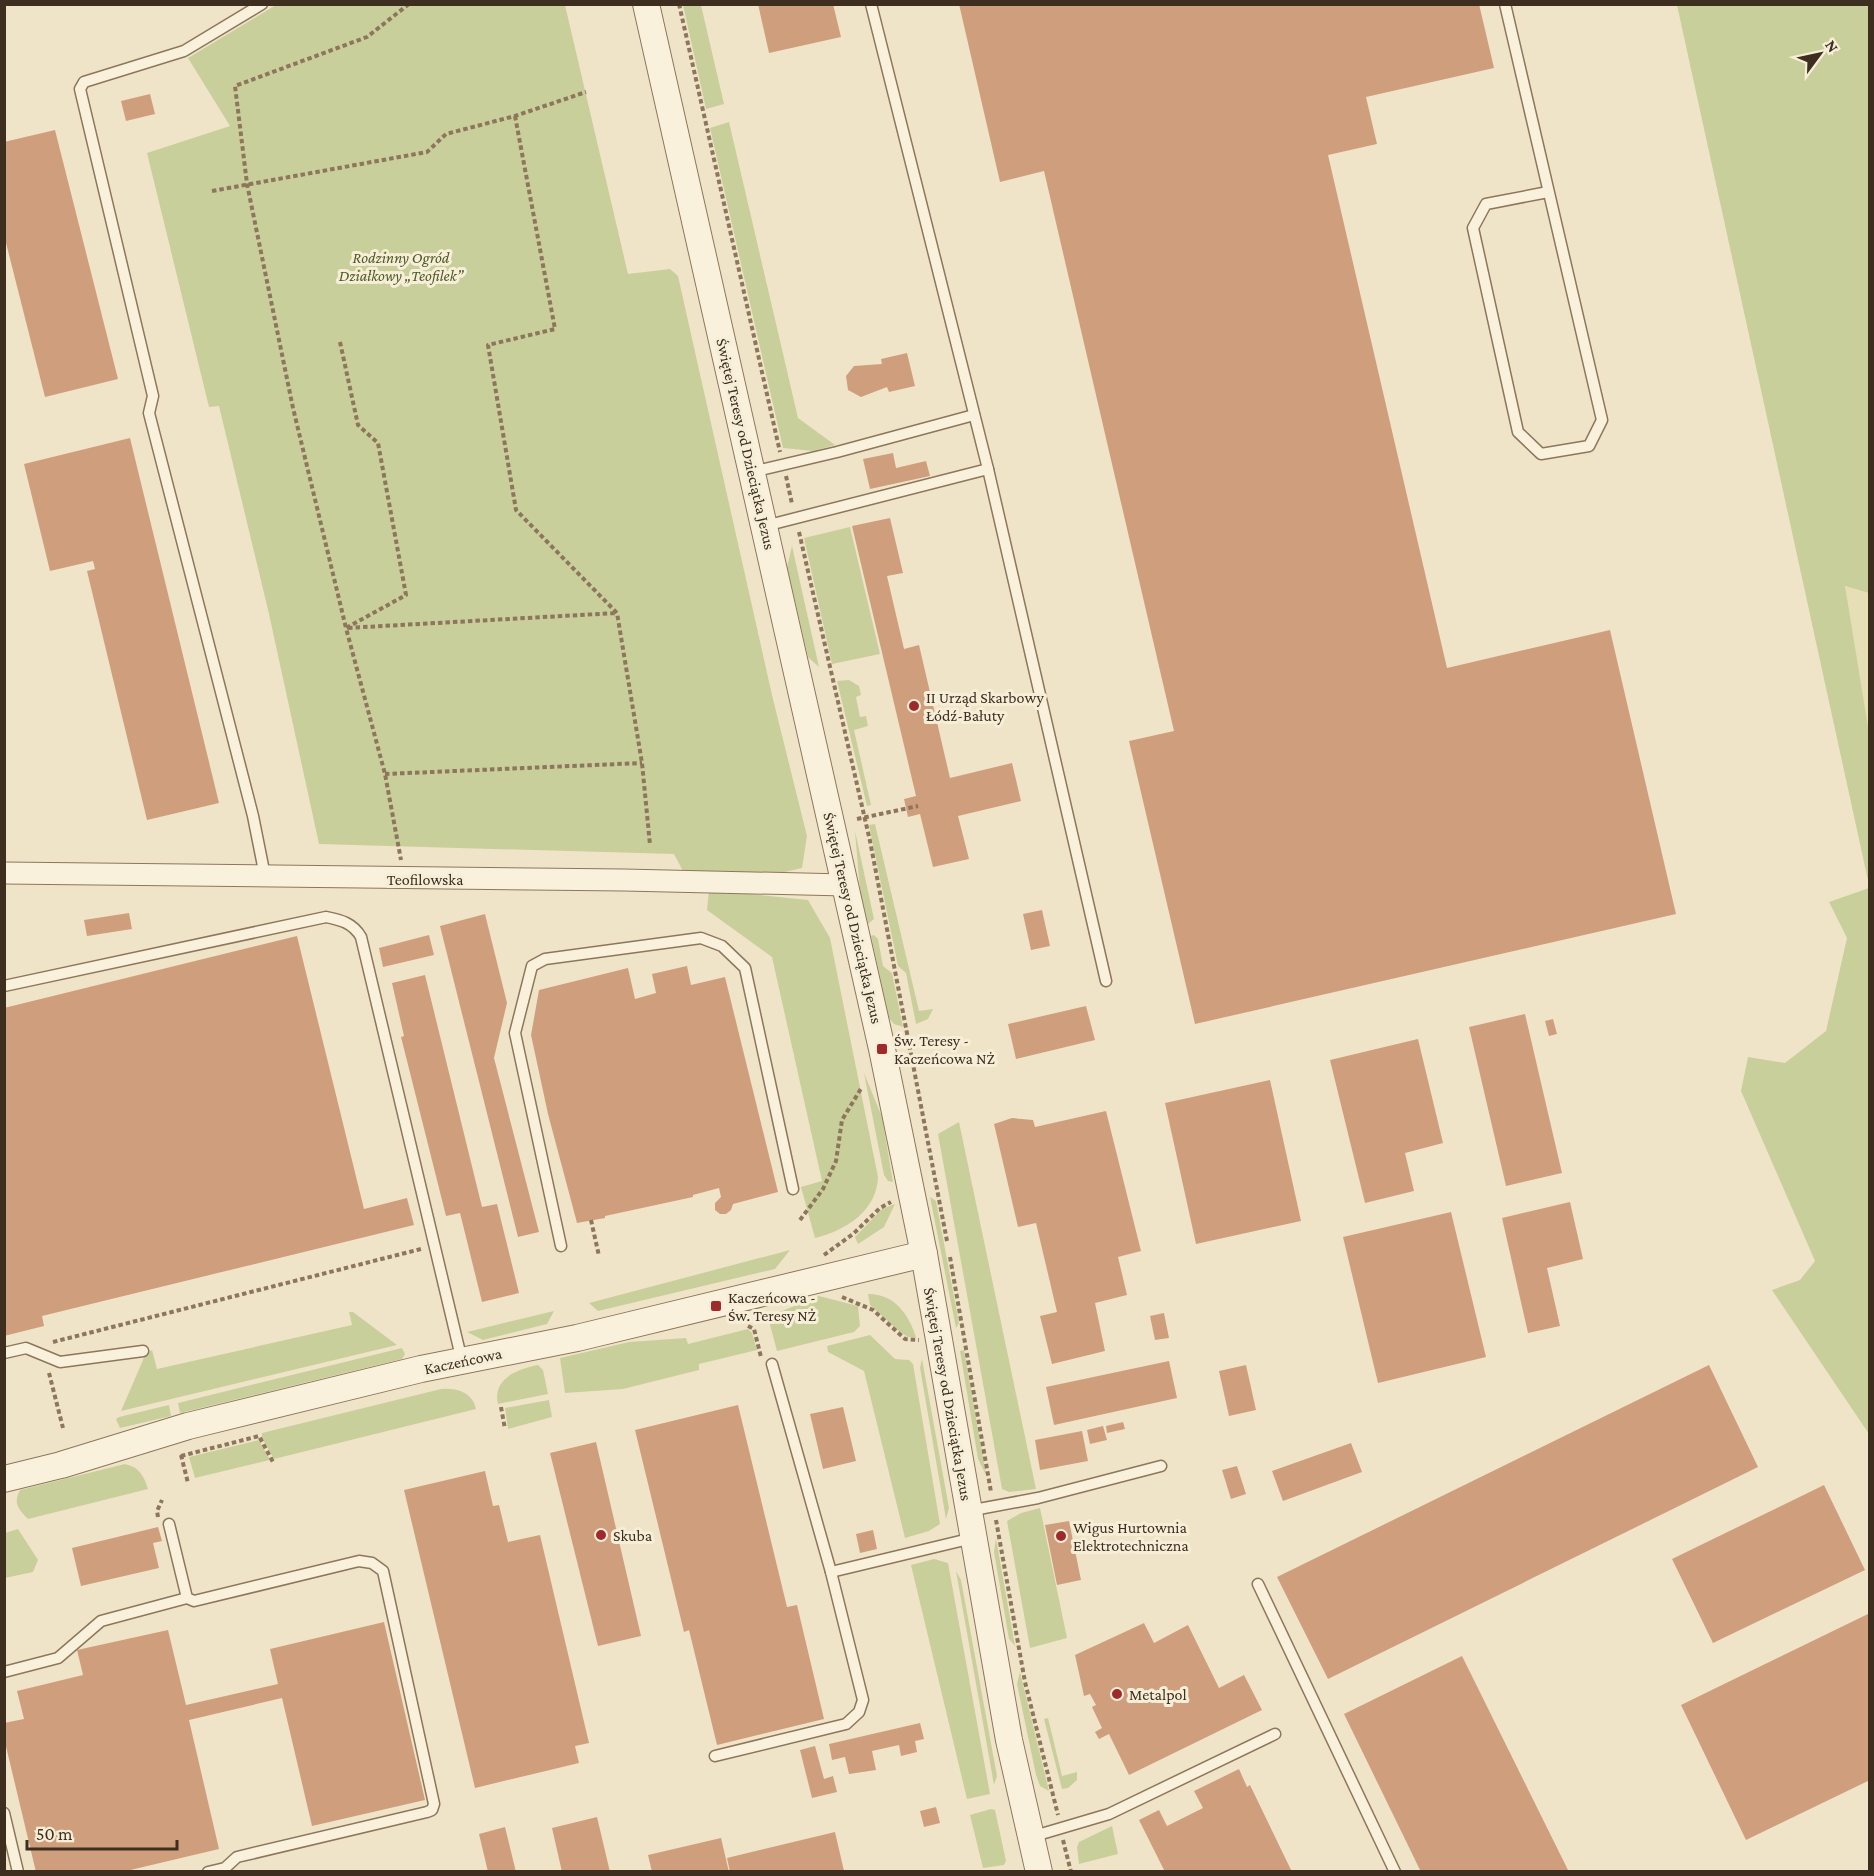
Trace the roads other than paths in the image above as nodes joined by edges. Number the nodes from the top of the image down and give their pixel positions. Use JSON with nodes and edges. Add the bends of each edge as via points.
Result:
{"nodes":[{"id":1,"x":262,"y":4,"type":"edge"},
{"id":2,"x":646,"y":4,"type":"edge"},
{"id":3,"x":871,"y":4,"type":"edge"},
{"id":4,"x":1505,"y":4,"type":"edge"},
{"id":5,"x":1548,"y":192,"type":"junction"},
{"id":6,"x":974,"y":415,"type":"junction"},
{"id":7,"x":988,"y":469,"type":"junction"},
{"id":8,"x":752,"y":472,"type":"junction"},
{"id":9,"x":764,"y":526,"type":"junction"},
{"id":10,"x":4,"y":873,"type":"edge"},
{"id":11,"x":265,"y":876,"type":"junction"},
{"id":12,"x":845,"y":885,"type":"junction"},
{"id":13,"x":1106,"y":981,"type":"dead end"},
{"id":14,"x":4,"y":986,"type":"edge"},
{"id":15,"x":793,"y":1189,"type":"dead end"},
{"id":16,"x":561,"y":1246,"type":"dead end"},
{"id":17,"x":924,"y":1254,"type":"junction"},
{"id":18,"x":143,"y":1351,"type":"dead end"},
{"id":19,"x":4,"y":1353,"type":"edge"},
{"id":20,"x":462,"y":1361,"type":"junction"},
{"id":21,"x":772,"y":1364,"type":"dead end"},
{"id":22,"x":1161,"y":1466,"type":"dead end"},
{"id":23,"x":4,"y":1479,"type":"edge"},
{"id":24,"x":968,"y":1511,"type":"junction"},
{"id":25,"x":169,"y":1524,"type":"dead end"},
{"id":26,"x":973,"y":1538,"type":"junction"},
{"id":27,"x":831,"y":1572,"type":"junction"},
{"id":28,"x":1258,"y":1584,"type":"dead end"},
{"id":29,"x":187,"y":1598,"type":"junction"},
{"id":30,"x":4,"y":1672,"type":"edge"},
{"id":31,"x":1275,"y":1734,"type":"dead end"},
{"id":32,"x":715,"y":1756,"type":"dead end"},
{"id":33,"x":4,"y":1813,"type":"edge"},
{"id":34,"x":1031,"y":1837,"type":"junction"},
{"id":35,"x":18,"y":1872,"type":"edge"},
{"id":36,"x":208,"y":1872,"type":"edge"},
{"id":37,"x":1039,"y":1872,"type":"edge"},
{"id":38,"x":1395,"y":1872,"type":"edge"}],
"edges":[{"from":1,"to":11,"type":"lane","via":[[184,51],[84,82],[80,89],[153,396],[149,413]]},
{"from":2,"to":8,"type":"street","name":"Świętej Teresy od Dzieciątka Jezus"},
{"from":3,"to":6,"type":"lane"},
{"from":4,"to":5,"type":"lane"},
{"from":5,"to":5,"type":"lane","via":[[1602,420],[1589,446],[1541,454],[1518,432],[1473,228],[1486,204]]},
{"from":6,"to":7,"type":"lane"},
{"from":6,"to":8,"type":"lane"},
{"from":7,"to":9,"type":"lane"},
{"from":7,"to":13,"type":"lane"},
{"from":8,"to":9,"type":"street","name":"Świętej Teresy od Dzieciątka Jezus"},
{"from":9,"to":12,"type":"street","name":"Świętej Teresy od Dzieciątka Jezus"},
{"from":10,"to":11,"type":"street","name":"Teofilowska"},
{"from":11,"to":12,"type":"street","name":"Teofilowska"},
{"from":12,"to":17,"type":"street","name":"Świętej Teresy od Dzieciątka Jezus"},
{"from":14,"to":20,"type":"lane","via":[[326,917],[356,928]]},
{"from":15,"to":16,"type":"lane","via":[[745,968],[722,946],[701,938],[545,959],[532,966],[515,1033]]},
{"from":17,"to":20,"type":"street","name":"Kaczeńcowa","via":[[716,1306]]},
{"from":17,"to":24,"type":"street","name":"Świętej Teresy od Dzieciątka Jezus"},
{"from":18,"to":19,"type":"lane","via":[[60,1362],[26,1348]]},
{"from":20,"to":23,"type":"street","name":"Kaczeńcowa","via":[[188,1426]]},
{"from":21,"to":27,"type":"lane"},
{"from":22,"to":24,"type":"lane","via":[[1038,1498]]},
{"from":24,"to":26,"type":"street","name":"Świętej Teresy od Dzieciątka Jezus"},
{"from":25,"to":29,"type":"lane"},
{"from":26,"to":27,"type":"lane"},
{"from":26,"to":34,"type":"street","name":"Świętej Teresy od Dzieciątka Jezus","via":[[1009,1740]]},
{"from":27,"to":32,"type":"lane","via":[[863,1700],[860,1712],[846,1724]]},
{"from":28,"to":38,"type":"lane"},
{"from":29,"to":30,"type":"lane","via":[[101,1621],[58,1658]]},
{"from":29,"to":36,"type":"lane","via":[[194,1601],[359,1561],[372,1563],[383,1571],[434,1804],[427,1812],[237,1857],[225,1868]]},
{"from":31,"to":34,"type":"lane","via":[[1109,1814]]},
{"from":33,"to":35,"type":"lane"},
{"from":34,"to":37,"type":"street","name":"Świętej Teresy od Dzieciątka Jezus"}]}
